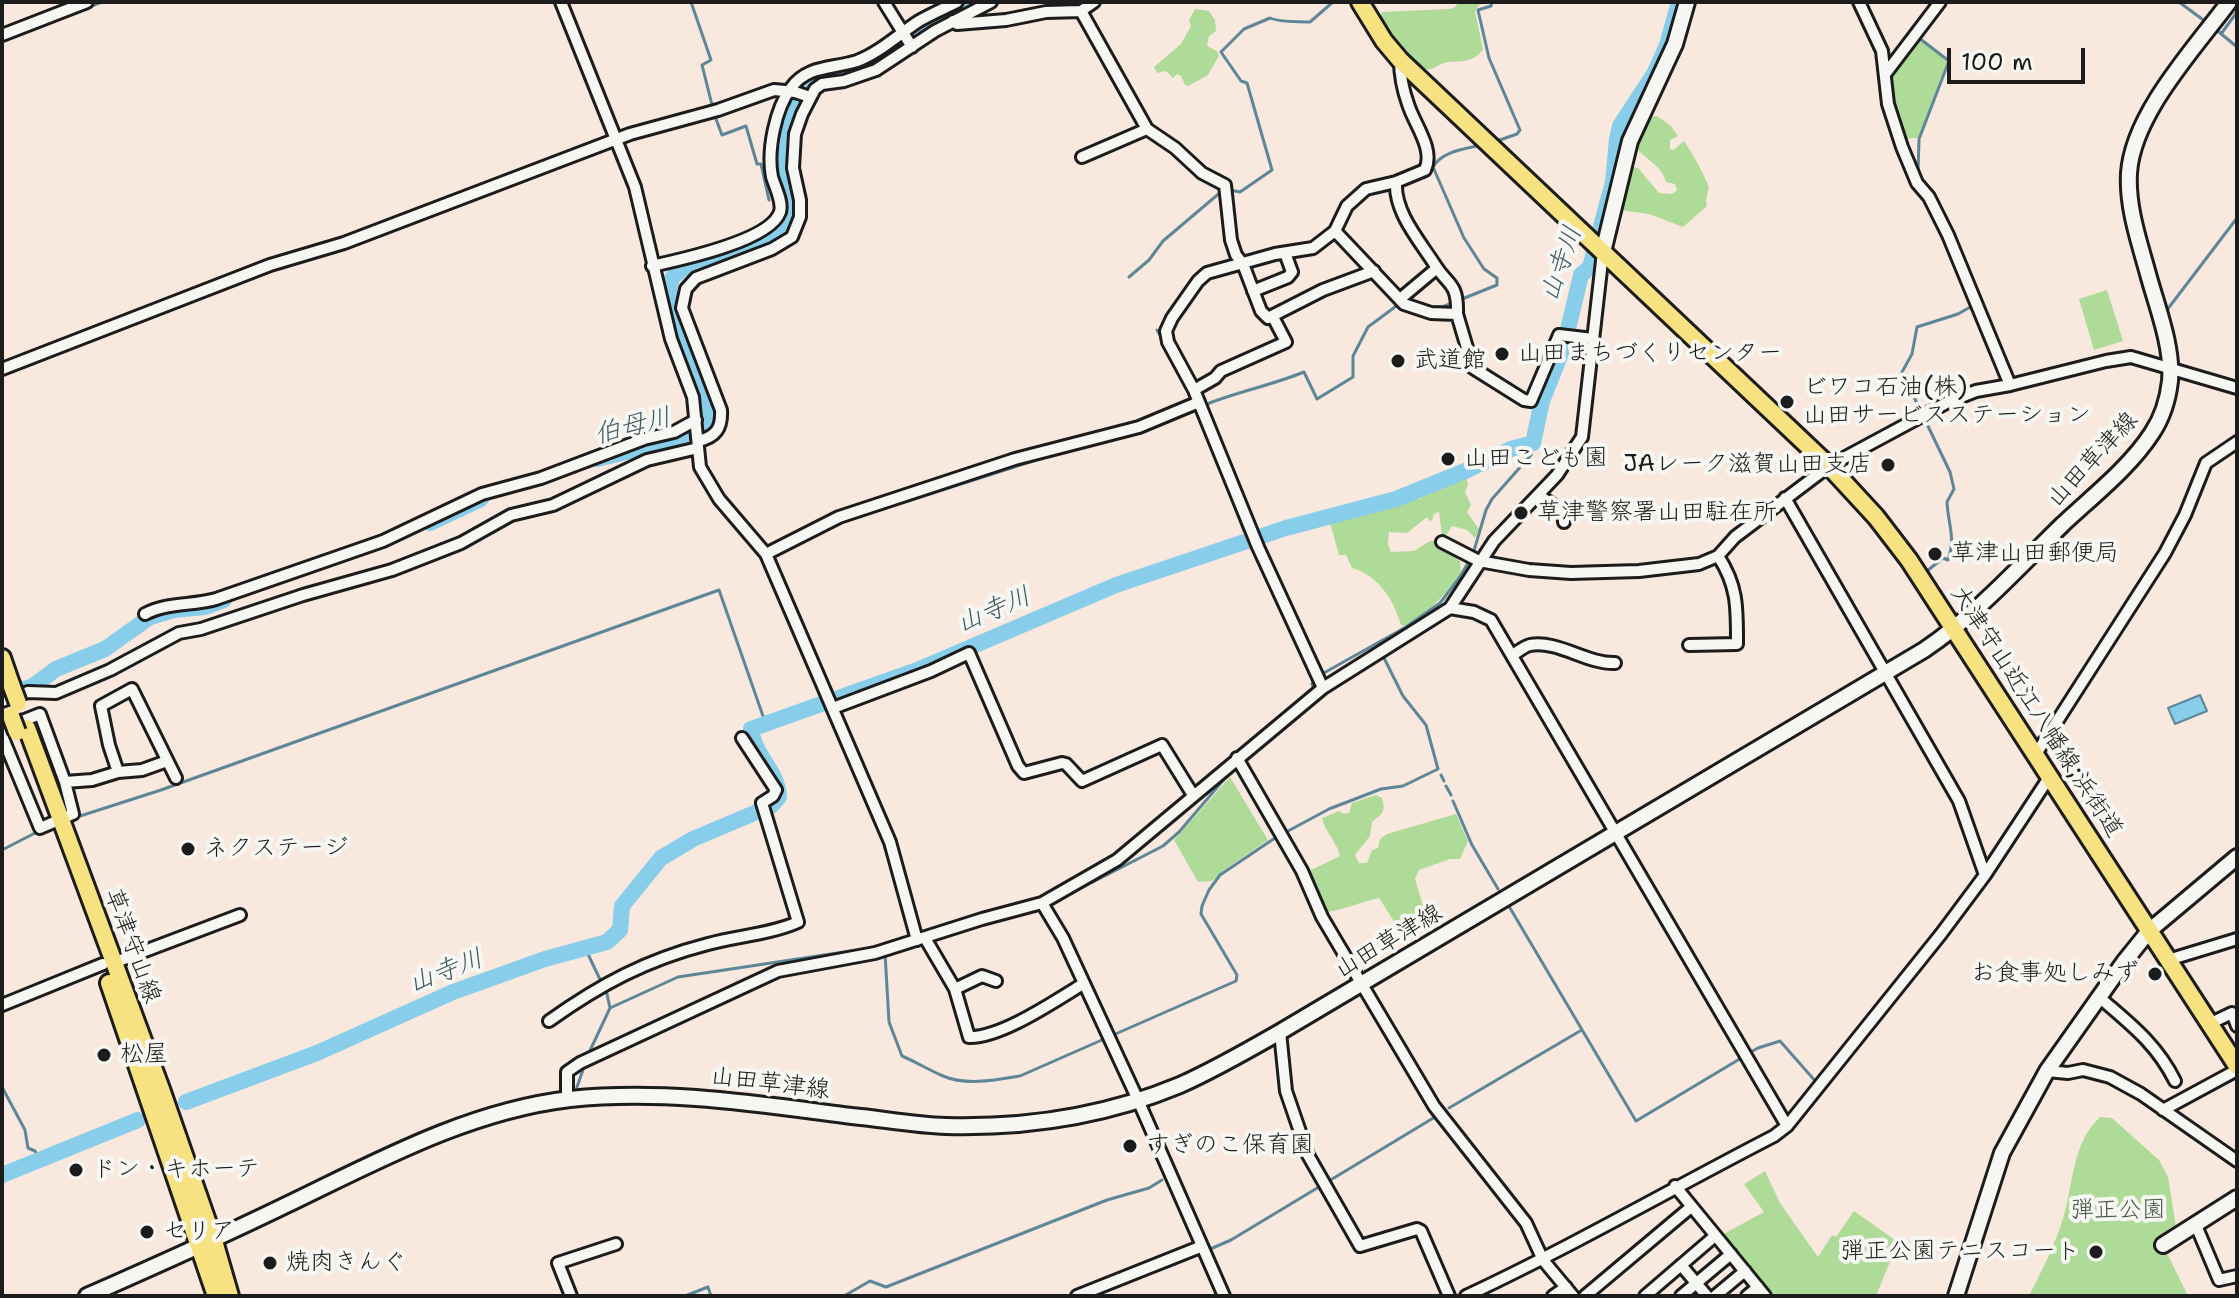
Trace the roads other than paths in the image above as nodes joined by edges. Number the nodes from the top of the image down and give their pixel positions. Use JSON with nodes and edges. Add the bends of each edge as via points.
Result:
{"nodes":[{"id":1,"x":87,"y":2,"type":"edge"},
{"id":2,"x":561,"y":2,"type":"edge"},
{"id":3,"x":884,"y":2,"type":"edge"},
{"id":4,"x":957,"y":2,"type":"edge"},
{"id":5,"x":991,"y":2,"type":"edge"},
{"id":6,"x":1094,"y":2,"type":"edge"},
{"id":7,"x":1360,"y":2,"type":"edge"},
{"id":8,"x":1687,"y":2,"type":"edge"},
{"id":9,"x":1859,"y":2,"type":"edge"},
{"id":10,"x":1940,"y":2,"type":"edge"},
{"id":11,"x":2229,"y":2,"type":"edge"},
{"id":12,"x":1046,"y":7,"type":"edge"},
{"id":13,"x":1081,"y":11,"type":"junction"},
{"id":14,"x":953,"y":21,"type":"junction"},
{"id":15,"x":902,"y":33,"type":"junction"},
{"id":16,"x":2,"y":35,"type":"edge"},
{"id":17,"x":912,"y":47,"type":"junction"},
{"id":18,"x":1400,"y":60,"type":"junction"},
{"id":19,"x":1886,"y":73,"type":"junction"},
{"id":20,"x":799,"y":93,"type":"junction"},
{"id":21,"x":1147,"y":129,"type":"junction"},
{"id":22,"x":615,"y":139,"type":"junction"},
{"id":23,"x":1082,"y":157,"type":"dead end"},
{"id":24,"x":1396,"y":182,"type":"junction"},
{"id":25,"x":1335,"y":231,"type":"junction"},
{"id":26,"x":1603,"y":252,"type":"junction"},
{"id":27,"x":1285,"y":253,"type":"junction"},
{"id":28,"x":1243,"y":264,"type":"junction"},
{"id":29,"x":652,"y":266,"type":"junction"},
{"id":30,"x":1437,"y":268,"type":"junction"},
{"id":31,"x":1374,"y":271,"type":"junction"},
{"id":32,"x":1253,"y":291,"type":"junction"},
{"id":33,"x":1400,"y":299,"type":"junction"},
{"id":34,"x":1457,"y":314,"type":"junction"},
{"id":35,"x":1273,"y":317,"type":"junction"},
{"id":36,"x":1593,"y":339,"type":"junction"},
{"id":37,"x":2169,"y":367,"type":"junction"},
{"id":38,"x":2,"y":369,"type":"edge"},
{"id":39,"x":2010,"y":385,"type":"junction"},
{"id":40,"x":2237,"y":388,"type":"edge"},
{"id":41,"x":1194,"y":390,"type":"junction"},
{"id":42,"x":1199,"y":402,"type":"junction"},
{"id":43,"x":696,"y":420,"type":"junction"},
{"id":44,"x":2237,"y":442,"type":"edge"},
{"id":45,"x":698,"y":445,"type":"junction"},
{"id":46,"x":1829,"y":466,"type":"junction"},
{"id":47,"x":1538,"y":495,"type":"junction"},
{"id":48,"x":1785,"y":498,"type":"junction"},
{"id":49,"x":1564,"y":522,"type":"dead end"},
{"id":50,"x":1442,"y":542,"type":"dead end"},
{"id":51,"x":766,"y":554,"type":"junction"},
{"id":52,"x":1718,"y":556,"type":"junction"},
{"id":53,"x":1479,"y":561,"type":"junction"},
{"id":54,"x":1450,"y":608,"type":"junction"},
{"id":55,"x":145,"y":614,"type":"dead end"},
{"id":56,"x":1954,"y":630,"type":"junction"},
{"id":57,"x":1689,"y":645,"type":"dead end"},
{"id":58,"x":1513,"y":655,"type":"junction"},
{"id":59,"x":2,"y":658,"type":"edge"},
{"id":60,"x":1615,"y":663,"type":"dead end"},
{"id":61,"x":1885,"y":673,"type":"junction"},
{"id":62,"x":1323,"y":688,"type":"junction"},
{"id":63,"x":833,"y":708,"type":"junction"},
{"id":64,"x":10,"y":713,"type":"edge"},
{"id":65,"x":742,"y":738,"type":"dead end"},
{"id":66,"x":2036,"y":754,"type":"junction"},
{"id":67,"x":1237,"y":758,"type":"junction"},
{"id":68,"x":167,"y":761,"type":"junction"},
{"id":69,"x":118,"y":772,"type":"junction"},
{"id":70,"x":2050,"y":776,"type":"junction"},
{"id":71,"x":176,"y":778,"type":"dead end"},
{"id":72,"x":65,"y":782,"type":"junction"},
{"id":73,"x":1193,"y":795,"type":"junction"},
{"id":74,"x":55,"y":821,"type":"junction"},
{"id":75,"x":1614,"y":833,"type":"junction"},
{"id":76,"x":2237,"y":857,"type":"edge"},
{"id":77,"x":1985,"y":875,"type":"junction"},
{"id":78,"x":1042,"y":903,"type":"junction"},
{"id":79,"x":240,"y":915,"type":"dead end"},
{"id":80,"x":2149,"y":931,"type":"junction"},
{"id":81,"x":921,"y":939,"type":"junction"},
{"id":82,"x":2237,"y":939,"type":"edge"},
{"id":83,"x":2168,"y":960,"type":"junction"},
{"id":84,"x":108,"y":964,"type":"junction"},
{"id":85,"x":996,"y":981,"type":"dead end"},
{"id":86,"x":1083,"y":984,"type":"junction"},
{"id":87,"x":1362,"y":984,"type":"junction"},
{"id":88,"x":955,"y":989,"type":"junction"},
{"id":89,"x":2099,"y":997,"type":"junction"},
{"id":90,"x":2,"y":1005,"type":"edge"},
{"id":91,"x":549,"y":1021,"type":"dead end"},
{"id":92,"x":2209,"y":1024,"type":"junction"},
{"id":93,"x":2237,"y":1026,"type":"edge"},
{"id":94,"x":1280,"y":1032,"type":"junction"},
{"id":95,"x":2237,"y":1068,"type":"edge"},
{"id":96,"x":2047,"y":1071,"type":"junction"},
{"id":97,"x":2175,"y":1081,"type":"dead end"},
{"id":98,"x":567,"y":1100,"type":"junction"},
{"id":99,"x":1138,"y":1100,"type":"junction"},
{"id":100,"x":2163,"y":1110,"type":"junction"},
{"id":101,"x":1787,"y":1126,"type":"junction"},
{"id":102,"x":2237,"y":1161,"type":"edge"},
{"id":103,"x":1675,"y":1186,"type":"junction"},
{"id":104,"x":2237,"y":1198,"type":"edge"},
{"id":105,"x":1691,"y":1207,"type":"junction"},
{"id":106,"x":2195,"y":1223,"type":"junction"},
{"id":107,"x":1715,"y":1236,"type":"junction"},
{"id":108,"x":207,"y":1244,"type":"junction"},
{"id":109,"x":616,"y":1244,"type":"dead end"},
{"id":110,"x":2163,"y":1245,"type":"dead end"},
{"id":111,"x":1200,"y":1247,"type":"junction"},
{"id":112,"x":1731,"y":1254,"type":"junction"},
{"id":113,"x":1543,"y":1260,"type":"junction"},
{"id":114,"x":1681,"y":1265,"type":"junction"},
{"id":115,"x":1745,"y":1271,"type":"junction"},
{"id":116,"x":2237,"y":1276,"type":"edge"},
{"id":117,"x":1697,"y":1283,"type":"junction"},
{"id":118,"x":1569,"y":1292,"type":"edge"},
{"id":119,"x":1761,"y":1292,"type":"edge"},
{"id":120,"x":87,"y":1296,"type":"edge"},
{"id":121,"x":216,"y":1296,"type":"edge"},
{"id":122,"x":230,"y":1296,"type":"edge"},
{"id":123,"x":571,"y":1296,"type":"edge"},
{"id":124,"x":1077,"y":1296,"type":"edge"},
{"id":125,"x":1224,"y":1296,"type":"edge"},
{"id":126,"x":1449,"y":1296,"type":"edge"},
{"id":127,"x":1466,"y":1296,"type":"edge"},
{"id":128,"x":1553,"y":1296,"type":"edge"},
{"id":129,"x":1585,"y":1296,"type":"edge"},
{"id":130,"x":1645,"y":1296,"type":"edge"},
{"id":131,"x":1681,"y":1296,"type":"edge"},
{"id":132,"x":1707,"y":1296,"type":"edge"},
{"id":133,"x":1715,"y":1296,"type":"edge"},
{"id":134,"x":1747,"y":1296,"type":"edge"},
{"id":135,"x":1956,"y":1296,"type":"edge"}],
"edges":[{"from":1,"to":16,"type":"street"},
{"from":2,"to":22,"type":"street"},
{"from":3,"to":15,"type":"street"},
{"from":4,"to":15,"type":"street"},
{"from":5,"to":14,"type":"street"},
{"from":6,"to":13,"type":"street"},
{"from":7,"to":18,"type":"main road","name":"大津守山近江八幡線;浜街道"},
{"from":8,"to":26,"type":"main road","via":[[1675,44],[1630,141]]},
{"from":9,"to":19,"type":"street","via":[[1882,51]]},
{"from":10,"to":19,"type":"street"},
{"from":11,"to":37,"type":"main road","name":"山田草津線","via":[[2153,106],[2131,158],[2133,218]]},
{"from":12,"to":13,"type":"street"},
{"from":12,"to":14,"type":"street","via":[[982,23]]},
{"from":13,"to":21,"type":"street"},
{"from":14,"to":17,"type":"street"},
{"from":15,"to":17,"type":"street"},
{"from":15,"to":20,"type":"street","via":[[855,62],[799,78]]},
{"from":17,"to":20,"type":"street","via":[[876,70]]},
{"from":18,"to":24,"type":"street","via":[[1400,78],[1429,162],[1425,170]]},
{"from":18,"to":26,"type":"main road","name":"大津守山近江八幡線;浜街道"},
{"from":19,"to":39,"type":"street","via":[[1888,104],[1902,147],[1948,235]]},
{"from":20,"to":22,"type":"street","via":[[774,90]]},
{"from":20,"to":29,"type":"street","via":[[780,109],[773,141],[771,174],[781,204],[775,220],[703,255]]},
{"from":20,"to":45,"type":"street","via":[[792,151],[800,217],[792,237],[696,278],[684,294],[682,308],[721,410],[718,432]]},
{"from":21,"to":23,"type":"street"},
{"from":21,"to":28,"type":"street","via":[[1225,185],[1231,240]]},
{"from":22,"to":29,"type":"street","via":[[642,208]]},
{"from":22,"to":38,"type":"street"},
{"from":24,"to":25,"type":"street","via":[[1366,189],[1352,200]]},
{"from":24,"to":30,"type":"street","via":[[1402,211]]},
{"from":25,"to":27,"type":"street","via":[[1313,248]]},
{"from":25,"to":31,"type":"street"},
{"from":26,"to":36,"type":"street"},
{"from":26,"to":46,"type":"main road","name":"大津守山近江八幡線;浜街道"},
{"from":27,"to":28,"type":"street"},
{"from":27,"to":32,"type":"street","via":[[1292,272],[1288,277]]},
{"from":28,"to":32,"type":"street"},
{"from":28,"to":41,"type":"street","via":[[1207,273],[1166,331]]},
{"from":29,"to":43,"type":"street"},
{"from":30,"to":33,"type":"street"},
{"from":30,"to":34,"type":"street","via":[[1453,286]]},
{"from":31,"to":33,"type":"street"},
{"from":31,"to":35,"type":"street"},
{"from":32,"to":35,"type":"street","via":[[1261,311]]},
{"from":33,"to":34,"type":"street","via":[[1431,313]]},
{"from":34,"to":36,"type":"street","via":[[1473,368],[1531,401],[1559,335]]},
{"from":35,"to":41,"type":"street","via":[[1286,342],[1221,371]]},
{"from":36,"to":47,"type":"street","via":[[1582,437]]},
{"from":37,"to":39,"type":"street","via":[[2121,357]]},
{"from":37,"to":40,"type":"street"},
{"from":37,"to":56,"type":"main road","name":"山田草津線","via":[[2165,404],[2143,445]]},
{"from":39,"to":46,"type":"street","via":[[1948,402]]},
{"from":41,"to":42,"type":"street"},
{"from":42,"to":51,"type":"street","via":[[1139,427],[1015,459],[839,517]]},
{"from":42,"to":62,"type":"street"},
{"from":43,"to":45,"type":"street"},
{"from":43,"to":55,"type":"street","via":[[541,478],[482,494],[383,541],[216,599]]},
{"from":44,"to":66,"type":"street","via":[[2206,463],[2165,553]]},
{"from":45,"to":51,"type":"street","via":[[703,476]]},
{"from":45,"to":64,"type":"street","via":[[647,460],[553,505],[511,515],[461,543],[392,570],[179,633],[56,693],[28,692]]},
{"from":46,"to":48,"type":"street"},
{"from":46,"to":56,"type":"main road","name":"大津守山近江八幡線;浜街道","via":[[1909,560]]},
{"from":47,"to":49,"type":"street","via":[[1564,512]]},
{"from":47,"to":53,"type":"street"},
{"from":48,"to":52,"type":"street"},
{"from":48,"to":61,"type":"street"},
{"from":50,"to":53,"type":"street"},
{"from":51,"to":63,"type":"street"},
{"from":52,"to":53,"type":"street","via":[[1652,570],[1571,573]]},
{"from":52,"to":57,"type":"street","via":[[1731,575],[1737,644]]},
{"from":53,"to":54,"type":"street"},
{"from":54,"to":58,"type":"street","via":[[1491,620]]},
{"from":54,"to":62,"type":"street"},
{"from":56,"to":61,"type":"main road","name":"山田草津線"},
{"from":56,"to":66,"type":"main road","name":"大津守山近江八幡線;浜街道"},
{"from":58,"to":60,"type":"street","via":[[1530,645]]},
{"from":58,"to":75,"type":"street"},
{"from":59,"to":64,"type":"main road","name":"草津守山線"},
{"from":61,"to":75,"type":"main road","name":"山田草津線"},
{"from":61,"to":77,"type":"street","via":[[1959,801]]},
{"from":62,"to":67,"type":"street"},
{"from":63,"to":73,"type":"street","via":[[969,653],[1024,773],[1066,764],[1082,781],[1162,745]]},
{"from":63,"to":81,"type":"street","via":[[890,842]]},
{"from":64,"to":72,"type":"street","via":[[40,714]]},
{"from":64,"to":74,"type":"main road","name":"草津守山線"},
{"from":65,"to":91,"type":"street","via":[[776,790],[762,803],[798,922],[682,951],[639,968],[595,989]]},
{"from":66,"to":70,"type":"main road","name":"大津守山近江八幡線;浜街道"},
{"from":67,"to":73,"type":"street"},
{"from":67,"to":87,"type":"street"},
{"from":68,"to":69,"type":"street"},
{"from":68,"to":69,"type":"street","via":[[132,689],[101,706]]},
{"from":68,"to":71,"type":"street"},
{"from":69,"to":72,"type":"street"},
{"from":70,"to":77,"type":"street"},
{"from":70,"to":80,"type":"main road","name":"大津守山近江八幡線;浜街道"},
{"from":72,"to":74,"type":"street","via":[[73,814]]},
{"from":73,"to":78,"type":"street","via":[[1117,860]]},
{"from":74,"to":84,"type":"main road","name":"草津守山線"},
{"from":75,"to":87,"type":"main road","name":"山田草津線"},
{"from":75,"to":101,"type":"street"},
{"from":76,"to":80,"type":"main road"},
{"from":77,"to":101,"type":"street"},
{"from":78,"to":81,"type":"street"},
{"from":78,"to":86,"type":"street"},
{"from":79,"to":84,"type":"street"},
{"from":80,"to":83,"type":"main road","name":"大津守山近江八幡線;浜街道"},
{"from":80,"to":89,"type":"main road"},
{"from":81,"to":88,"type":"street"},
{"from":81,"to":98,"type":"street","via":[[778,971],[580,1063],[567,1072]]},
{"from":82,"to":83,"type":"street"},
{"from":83,"to":92,"type":"main road","name":"大津守山近江八幡線;浜街道"},
{"from":84,"to":90,"type":"street"},
{"from":84,"to":108,"type":"main road","name":"草津守山線"},
{"from":85,"to":88,"type":"street","via":[[982,976]]},
{"from":86,"to":88,"type":"street","via":[[1037,1013],[973,1038]]},
{"from":86,"to":99,"type":"street"},
{"from":87,"to":94,"type":"main road","name":"山田草津線"},
{"from":87,"to":113,"type":"street","via":[[1434,1106],[1526,1223]]},
{"from":89,"to":96,"type":"main road"},
{"from":89,"to":97,"type":"street","via":[[2152,1043]]},
{"from":92,"to":93,"type":"street","via":[[2232,1013]]},
{"from":92,"to":95,"type":"main road","name":"大津守山近江八幡線;浜街道"},
{"from":94,"to":99,"type":"main road","name":"山田草津線","via":[[1218,1067]]},
{"from":94,"to":126,"type":"street","via":[[1286,1091],[1308,1155],[1360,1246],[1421,1231]]},
{"from":95,"to":100,"type":"street"},
{"from":96,"to":100,"type":"street","via":[[2083,1070],[2110,1077]]},
{"from":96,"to":135,"type":"main road","via":[[2002,1153]]},
{"from":98,"to":99,"type":"main road","name":"山田草津線","via":[[689,1096],[944,1126],[1032,1123]]},
{"from":98,"to":108,"type":"main road","name":"山田草津線","via":[[516,1109],[430,1137]]},
{"from":99,"to":111,"type":"street"},
{"from":100,"to":102,"type":"street"},
{"from":101,"to":103,"type":"street"},
{"from":103,"to":105,"type":"street"},
{"from":103,"to":113,"type":"street"},
{"from":104,"to":106,"type":"main road"},
{"from":105,"to":107,"type":"street"},
{"from":105,"to":129,"type":"street"},
{"from":106,"to":110,"type":"main road"},
{"from":106,"to":116,"type":"street","via":[[2219,1280]]},
{"from":107,"to":112,"type":"street"},
{"from":107,"to":114,"type":"street"},
{"from":108,"to":120,"type":"main road","name":"山田草津線"},
{"from":108,"to":121,"type":"main road","name":"草津守山線"},
{"from":108,"to":122,"type":"main road","name":"草津守山線"},
{"from":109,"to":123,"type":"street","via":[[558,1263]]},
{"from":111,"to":124,"type":"street"},
{"from":111,"to":125,"type":"street"},
{"from":112,"to":115,"type":"street"},
{"from":112,"to":117,"type":"street"},
{"from":113,"to":118,"type":"street"},
{"from":113,"to":127,"type":"street"},
{"from":114,"to":117,"type":"street"},
{"from":114,"to":130,"type":"street"},
{"from":115,"to":119,"type":"street"},
{"from":115,"to":133,"type":"street"},
{"from":117,"to":131,"type":"street"},
{"from":117,"to":132,"type":"street"},
{"from":118,"to":128,"type":"street"},
{"from":119,"to":134,"type":"street"}]}
